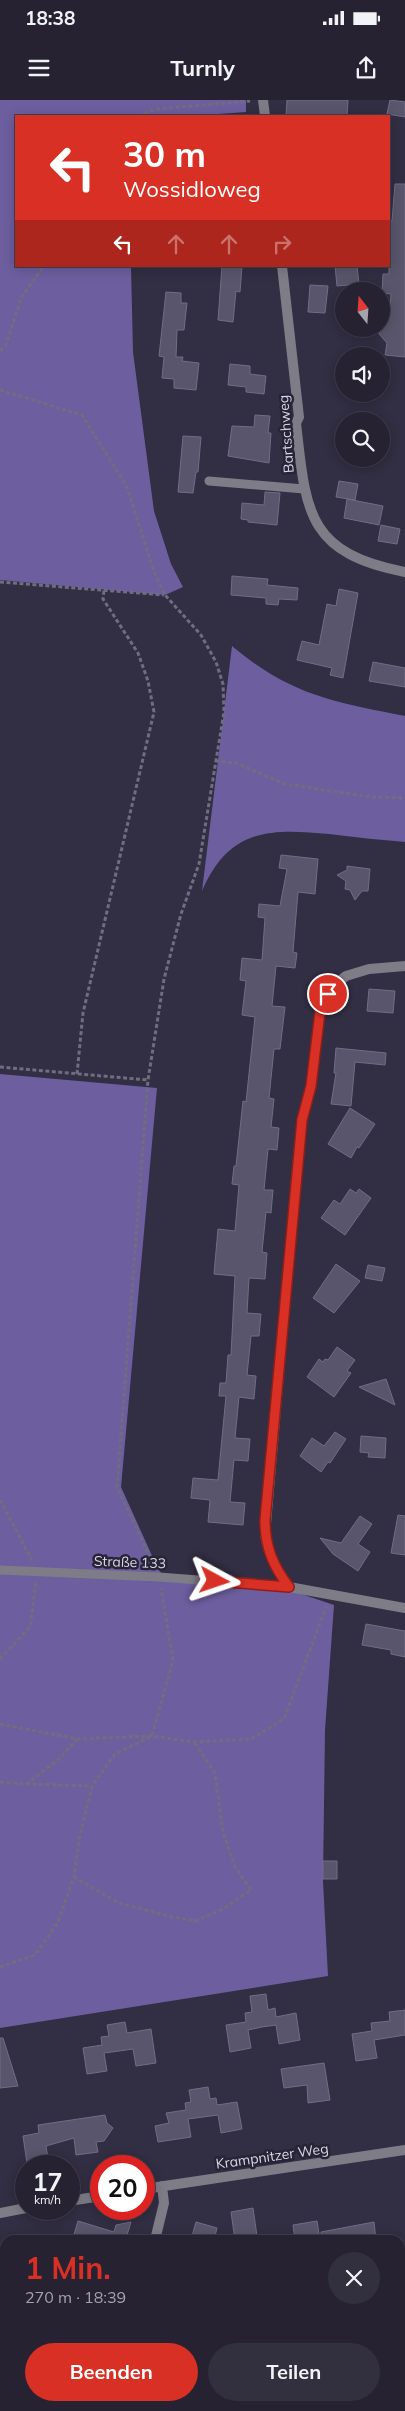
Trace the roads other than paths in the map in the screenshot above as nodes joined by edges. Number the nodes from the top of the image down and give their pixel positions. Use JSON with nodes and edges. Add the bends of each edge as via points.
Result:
{"nodes":[{"id":1,"x":261,"y":100,"type":"edge"},
{"id":2,"x":265,"y":115,"type":"edge"},
{"id":3,"x":282,"y":267,"type":"edge"},
{"id":4,"x":209,"y":481,"type":"dead end"},
{"id":5,"x":304,"y":489,"type":"junction"},
{"id":6,"x":405,"y":572,"type":"edge"},
{"id":7,"x":405,"y":966,"type":"edge"},
{"id":8,"x":0,"y":1570,"type":"edge"},
{"id":9,"x":289,"y":1587,"type":"junction"},
{"id":10,"x":405,"y":1608,"type":"edge"},
{"id":11,"x":405,"y":2150,"type":"edge"},
{"id":12,"x":162,"y":2186,"type":"junction"},
{"id":13,"x":155,"y":2187,"type":"edge"},
{"id":14,"x":15,"y":2210,"type":"edge"},
{"id":15,"x":0,"y":2213,"type":"edge"},
{"id":16,"x":155,"y":2235,"type":"edge"}],
"edges":[{"from":1,"to":2,"type":"street"},
{"from":3,"to":5,"type":"street","name":"Bartschweg"},
{"from":4,"to":5,"type":"lane"},
{"from":5,"to":6,"type":"street","name":"Bartschweg","via":[[316,525],[330,542],[377,567]]},
{"from":7,"to":9,"type":"street","via":[[358,971],[346,976],[328,994],[320,1012],[311,1086],[302,1120],[265,1520],[269,1553]]},
{"from":8,"to":9,"type":"lane","name":"Straße 133"},
{"from":9,"to":10,"type":"street"},
{"from":11,"to":12,"type":"street","name":"Krampnitzer Weg"},
{"from":12,"to":13,"type":"street","name":"Krampnitzer Weg"},
{"from":12,"to":16,"type":"street","via":[[164,2203]]},
{"from":14,"to":15,"type":"street"}]}
